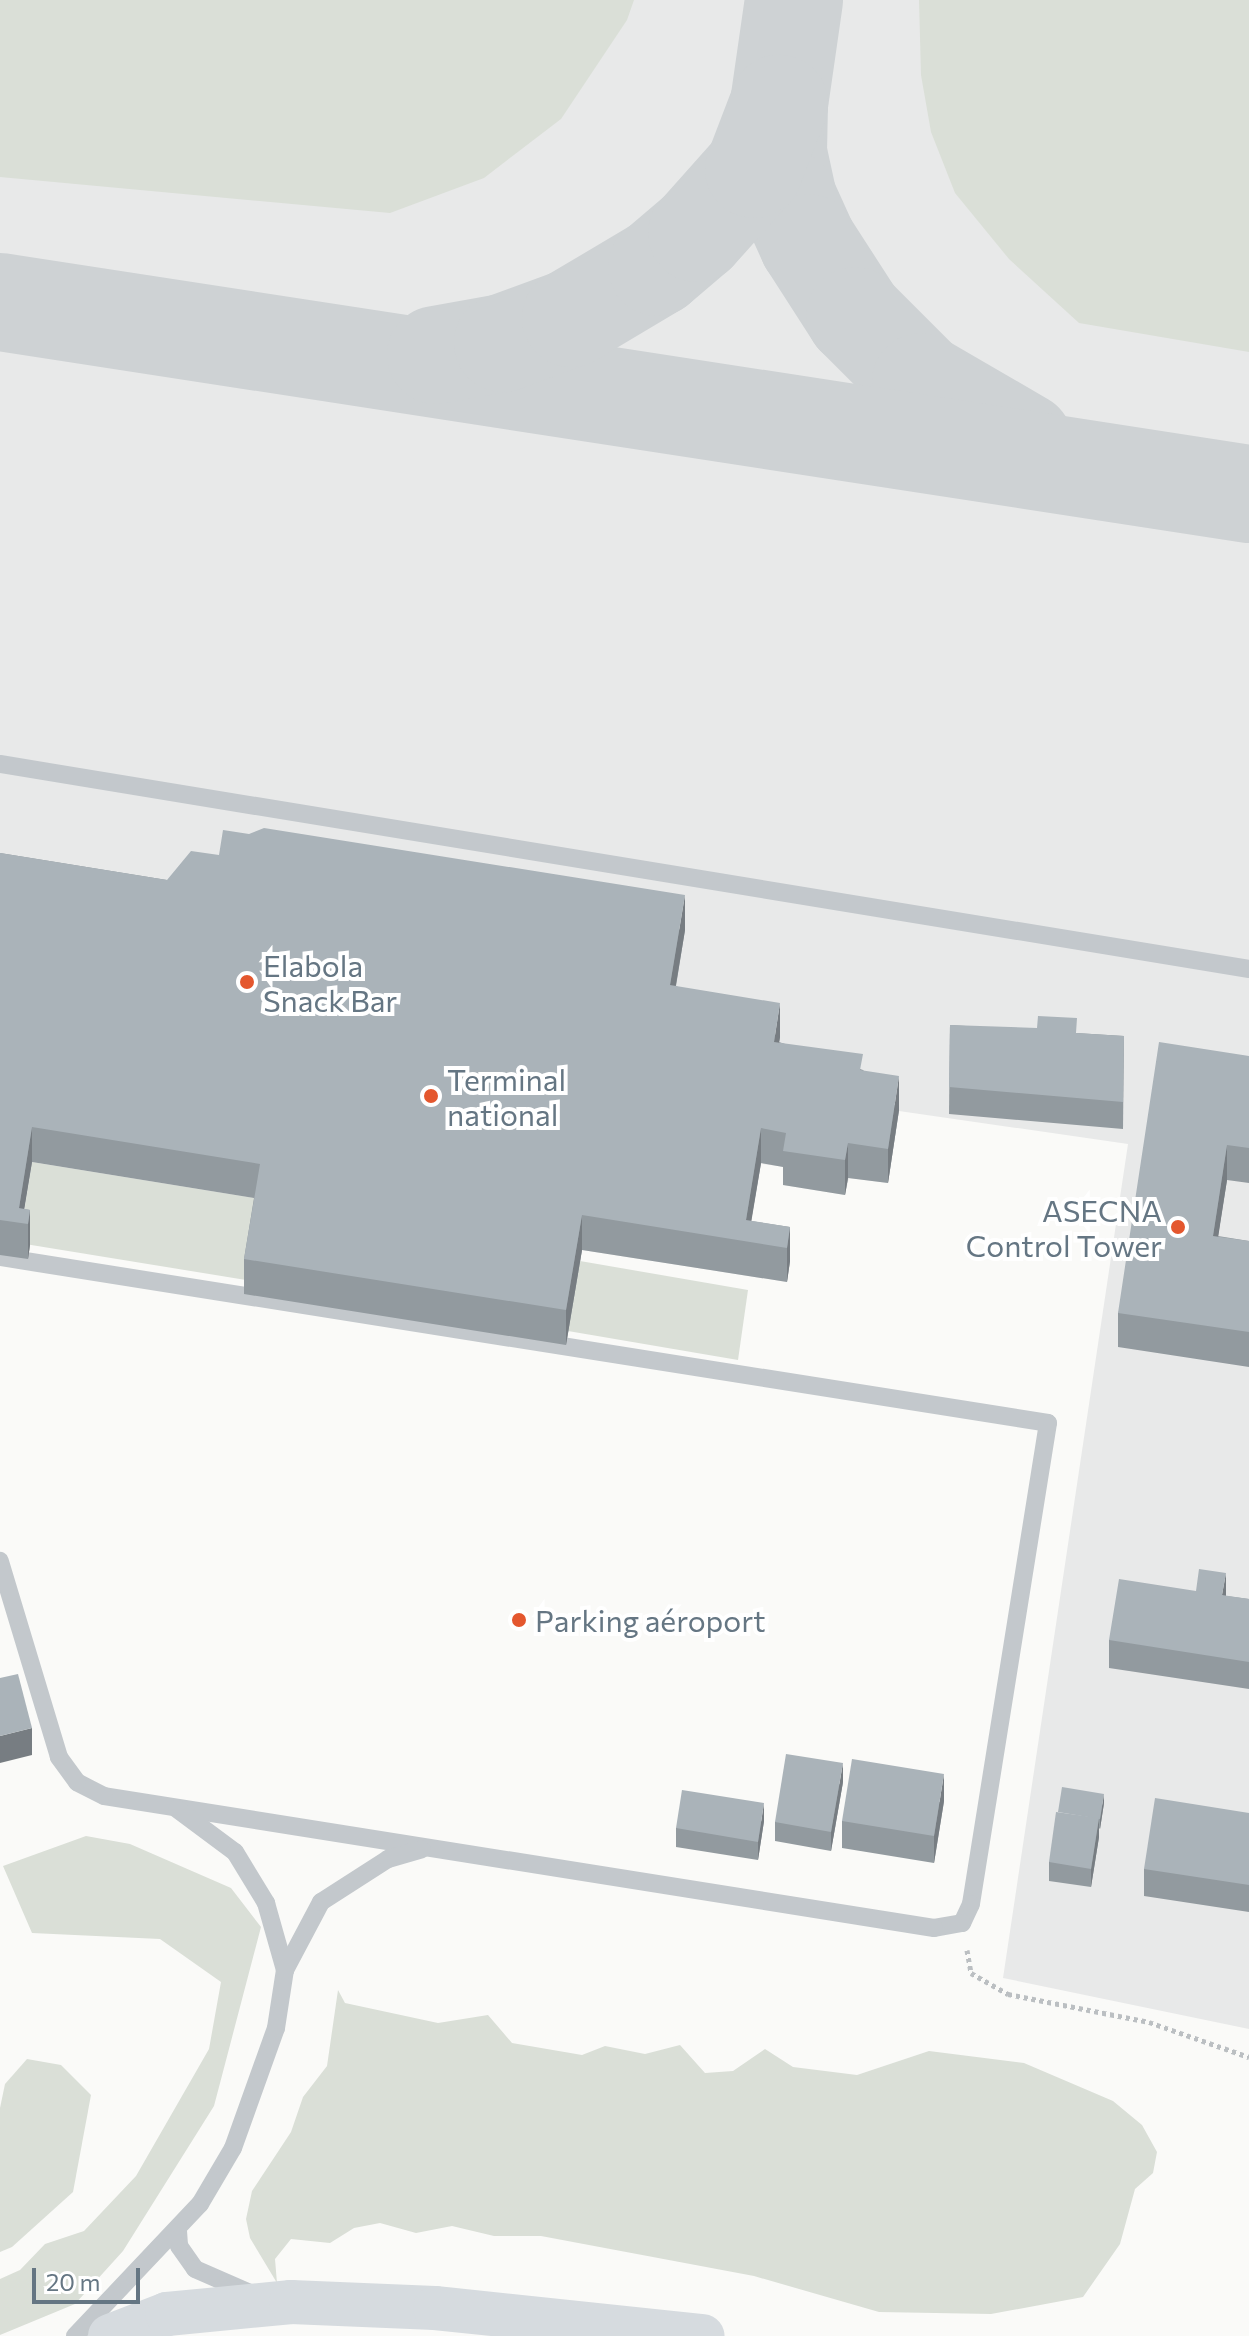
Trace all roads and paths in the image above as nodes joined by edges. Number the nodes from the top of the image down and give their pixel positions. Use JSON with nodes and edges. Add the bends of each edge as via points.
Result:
{"nodes":[{"id":1,"x":0,"y":764,"type":"edge"},
{"id":2,"x":1249,"y":969,"type":"edge"},
{"id":3,"x":0,"y":1257,"type":"edge"},
{"id":4,"x":0,"y":1561,"type":"edge"},
{"id":5,"x":174,"y":1807,"type":"junction"},
{"id":6,"x":426,"y":1847,"type":"junction"},
{"id":7,"x":962,"y":1923,"type":"junction"},
{"id":8,"x":285,"y":1970,"type":"junction"},
{"id":9,"x":1249,"y":2057,"type":"edge"},
{"id":10,"x":178,"y":2231,"type":"junction"},
{"id":11,"x":291,"y":2302,"type":"junction"},
{"id":12,"x":75,"y":2336,"type":"edge"},
{"id":13,"x":110,"y":2336,"type":"edge"},
{"id":14,"x":703,"y":2336,"type":"edge"}],
"edges":[{"from":1,"to":2,"type":"lane"},
{"from":3,"to":7,"type":"lane","via":[[1048,1423],[971,1904]]},
{"from":4,"to":5,"type":"lane","via":[[59,1757],[77,1782],[104,1796]]},
{"from":5,"to":6,"type":"lane"},
{"from":5,"to":8,"type":"lane","via":[[235,1852],[266,1903]]},
{"from":6,"to":7,"type":"lane","via":[[934,1928]]},
{"from":6,"to":8,"type":"lane","via":[[388,1859],[321,1902]]},
{"from":7,"to":9,"type":"path","via":[[971,1973],[1008,1994],[1149,2022]]},
{"from":8,"to":10,"type":"lane","via":[[276,2028],[233,2148]]},
{"from":10,"to":11,"type":"lane","via":[[179,2246],[195,2269],[231,2289]]},
{"from":10,"to":12,"type":"lane"},
{"from":11,"to":13,"type":"main road","via":[[167,2314]]},
{"from":11,"to":14,"type":"main road","via":[[435,2308]]}]}
